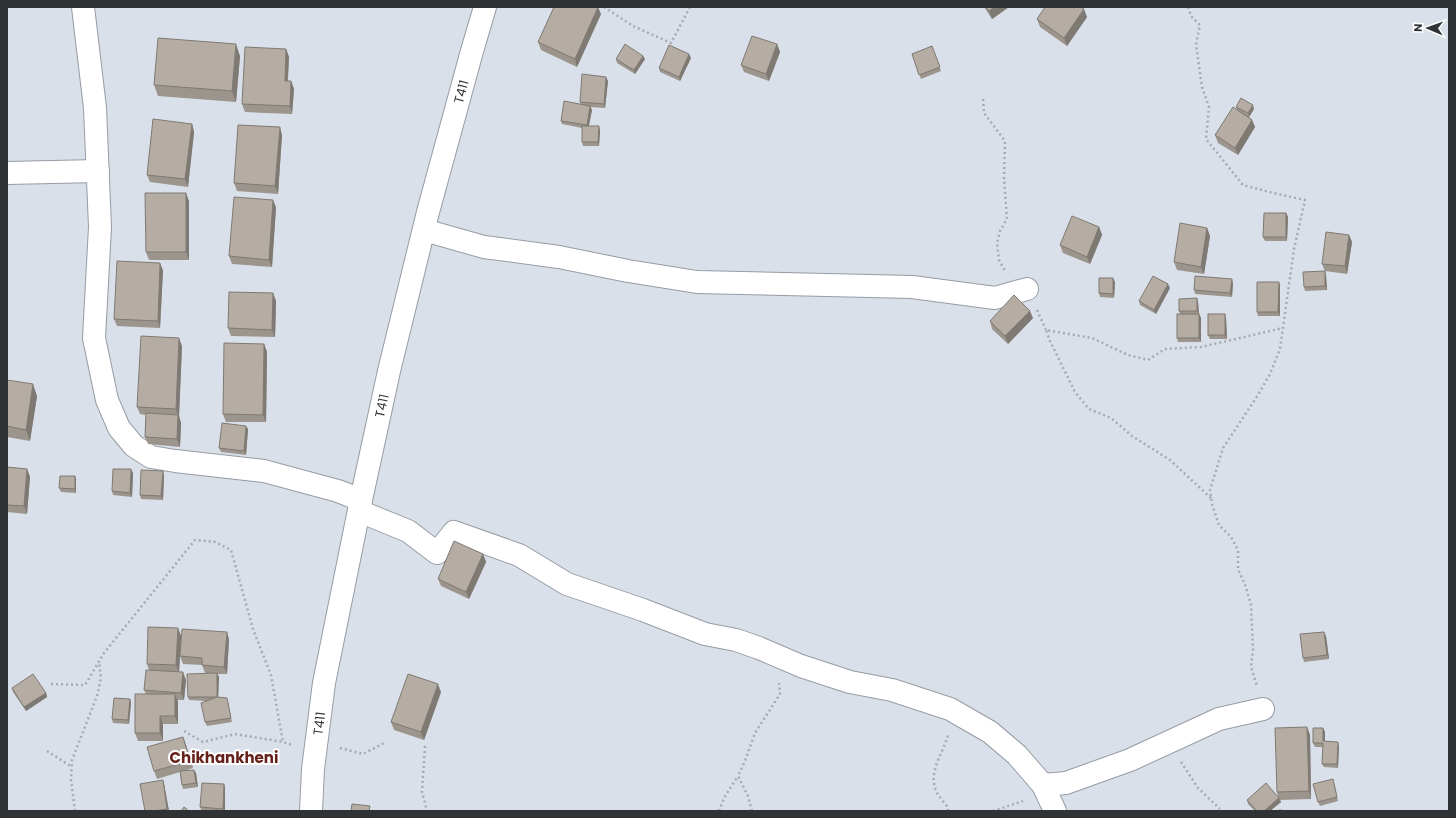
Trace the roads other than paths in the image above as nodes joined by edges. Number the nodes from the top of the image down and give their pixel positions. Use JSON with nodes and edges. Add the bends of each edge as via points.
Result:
{"nodes":[{"id":1,"x":83,"y":7,"type":"edge"},
{"id":2,"x":485,"y":7,"type":"edge"},
{"id":3,"x":98,"y":171,"type":"junction"},
{"id":4,"x":7,"y":173,"type":"edge"},
{"id":5,"x":424,"y":230,"type":"junction"},
{"id":6,"x":1027,"y":290,"type":"road end"},
{"id":7,"x":360,"y":506,"type":"junction"},
{"id":8,"x":1263,"y":709,"type":"road end"},
{"id":9,"x":1048,"y":796,"type":"edge"},
{"id":10,"x":311,"y":811,"type":"edge"}],
"edges":[{"from":1,"to":3,"type":"street","via":[[95,108]]},
{"from":2,"to":5,"type":"street","name":"T411","number":"T411"},
{"from":3,"to":4,"type":"street"},
{"from":3,"to":7,"type":"street","via":[[100,227],[94,338],[106,400],[119,428],[134,446],[151,457],[264,471],[338,491]]},
{"from":5,"to":6,"type":"street","via":[[484,247],[559,257],[697,282],[912,287],[995,298]]},
{"from":5,"to":7,"type":"street","name":"T411","number":"T411","via":[[389,372]]},
{"from":7,"to":9,"type":"street","via":[[408,531],[437,553],[454,532],[519,555],[567,584],[705,634],[736,640],[850,682],[892,690],[943,707],[990,732],[1017,755]]},
{"from":7,"to":10,"type":"street","name":"T411","number":"T411","via":[[324,683]]},
{"from":8,"to":9,"type":"street","via":[[1219,719],[1130,760],[1066,783]]}]}
